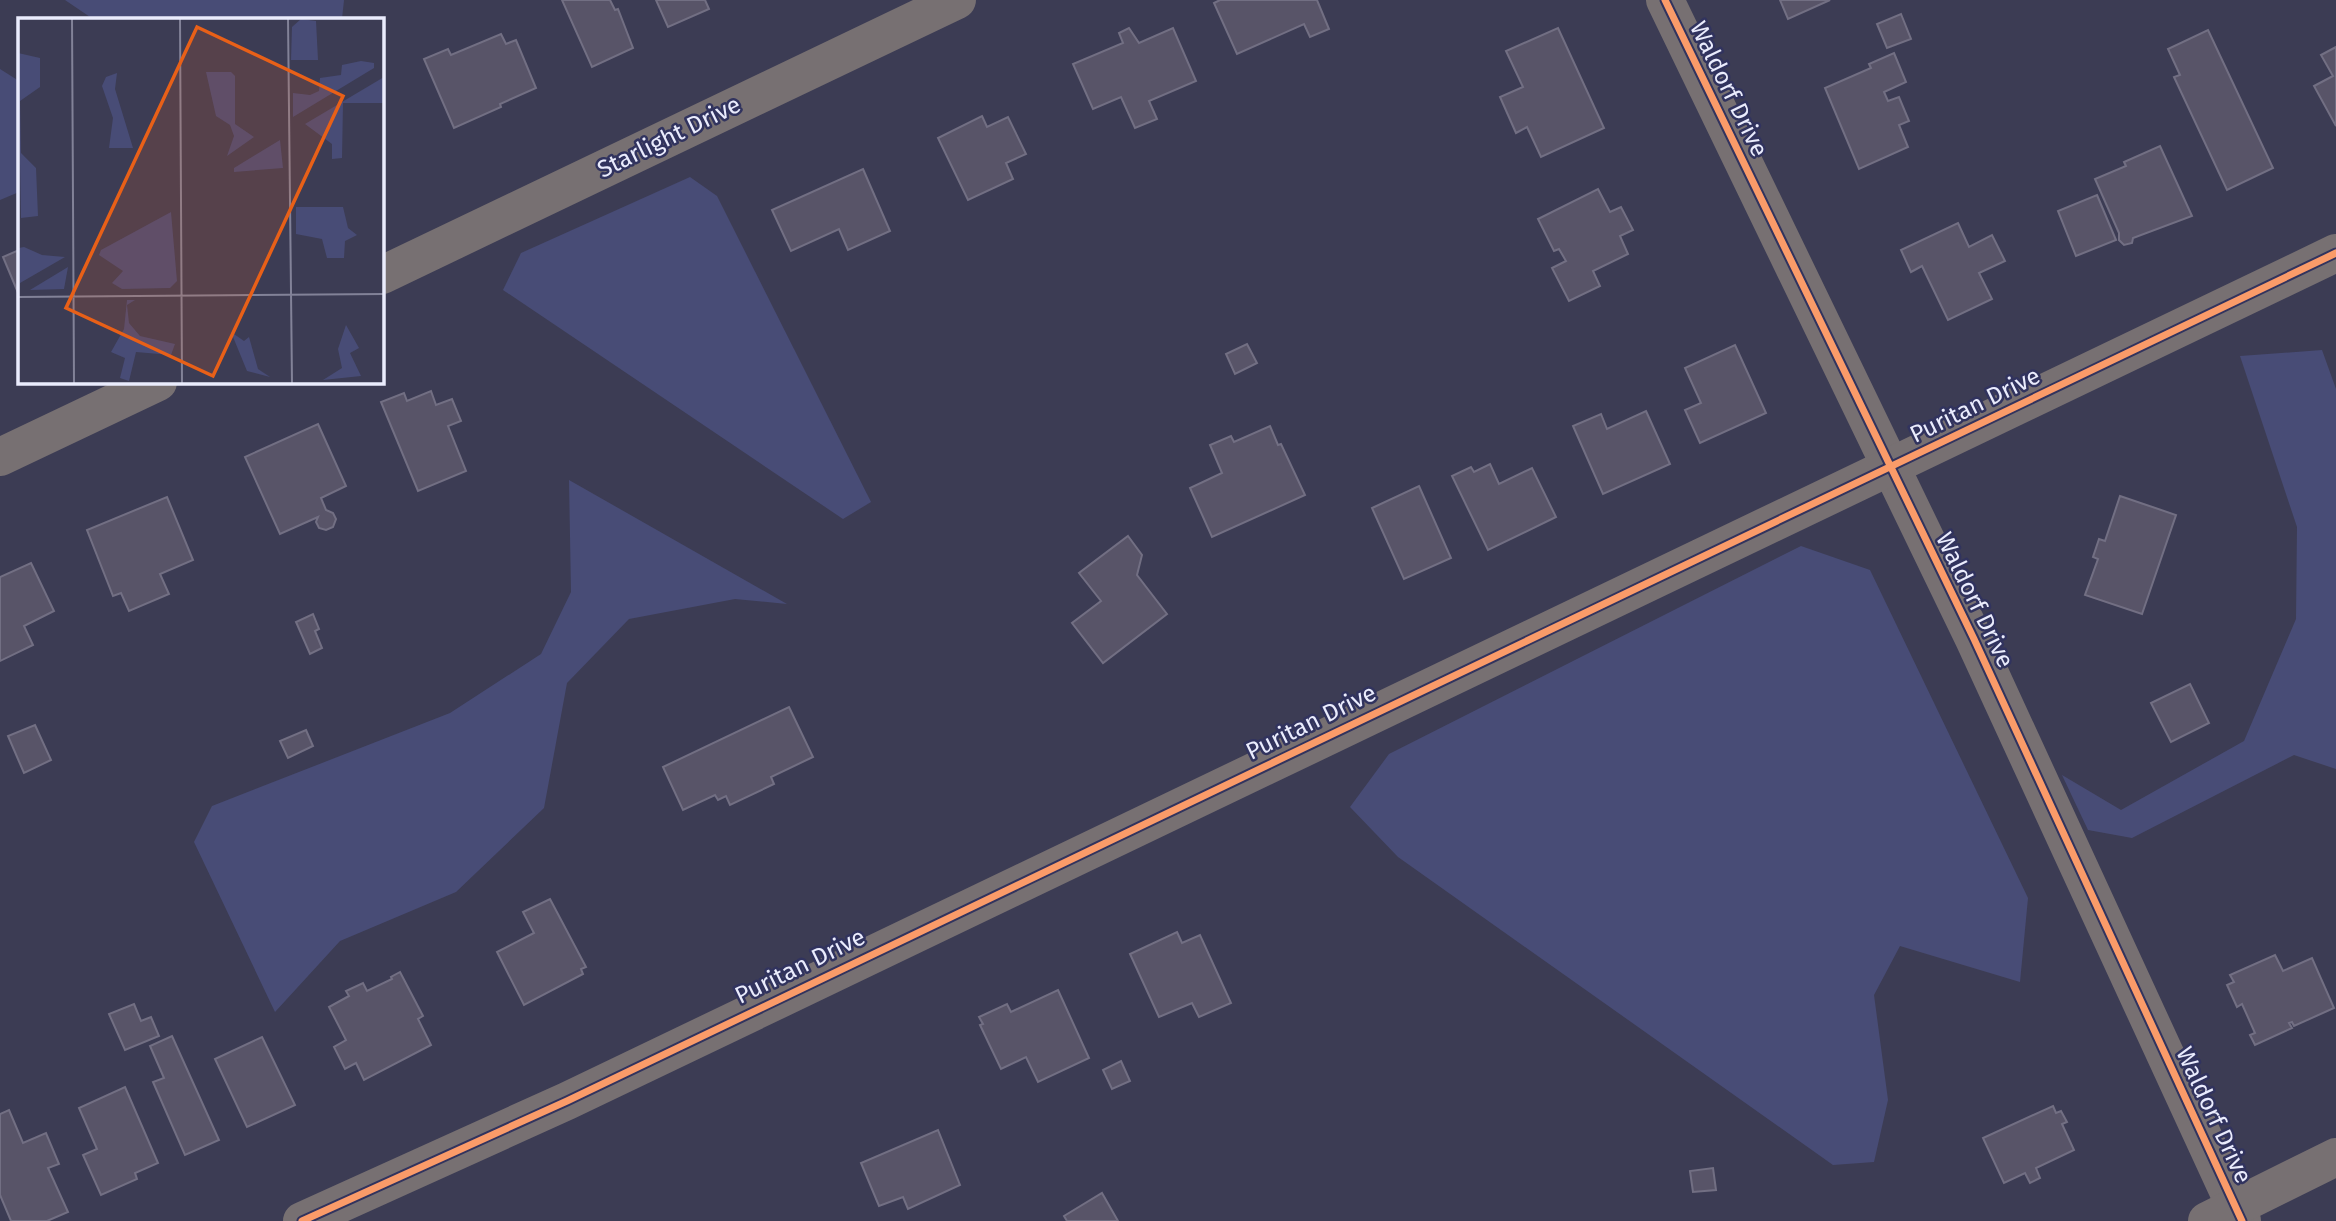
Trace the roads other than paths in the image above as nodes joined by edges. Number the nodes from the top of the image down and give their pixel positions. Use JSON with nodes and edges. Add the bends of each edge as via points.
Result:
{"nodes":[{"id":1,"x":957,"y":0,"type":"edge"},
{"id":2,"x":1665,"y":0,"type":"edge"},
{"id":3,"x":2336,"y":253,"type":"edge"},
{"id":4,"x":383,"y":275,"type":"edge"},
{"id":5,"x":156,"y":383,"type":"edge"},
{"id":6,"x":0,"y":457,"type":"edge"},
{"id":7,"x":1889,"y":467,"type":"junction"},
{"id":8,"x":2336,"y":1157,"type":"edge"},
{"id":9,"x":2228,"y":1217,"type":"edge"},
{"id":10,"x":302,"y":1221,"type":"edge"}],
"edges":[{"from":1,"to":4,"type":"street","name":"Starlight Drive"},
{"from":2,"to":7,"type":"street","name":"Waldorf Drive"},
{"from":3,"to":7,"type":"street","name":"Puritan Drive"},
{"from":5,"to":6,"type":"street"},
{"from":7,"to":9,"type":"street","name":"Waldorf Drive","via":[[1974,639]]},
{"from":7,"to":10,"type":"street","name":"Puritan Drive","via":[[567,1101]]},
{"from":8,"to":9,"type":"street"}]}
